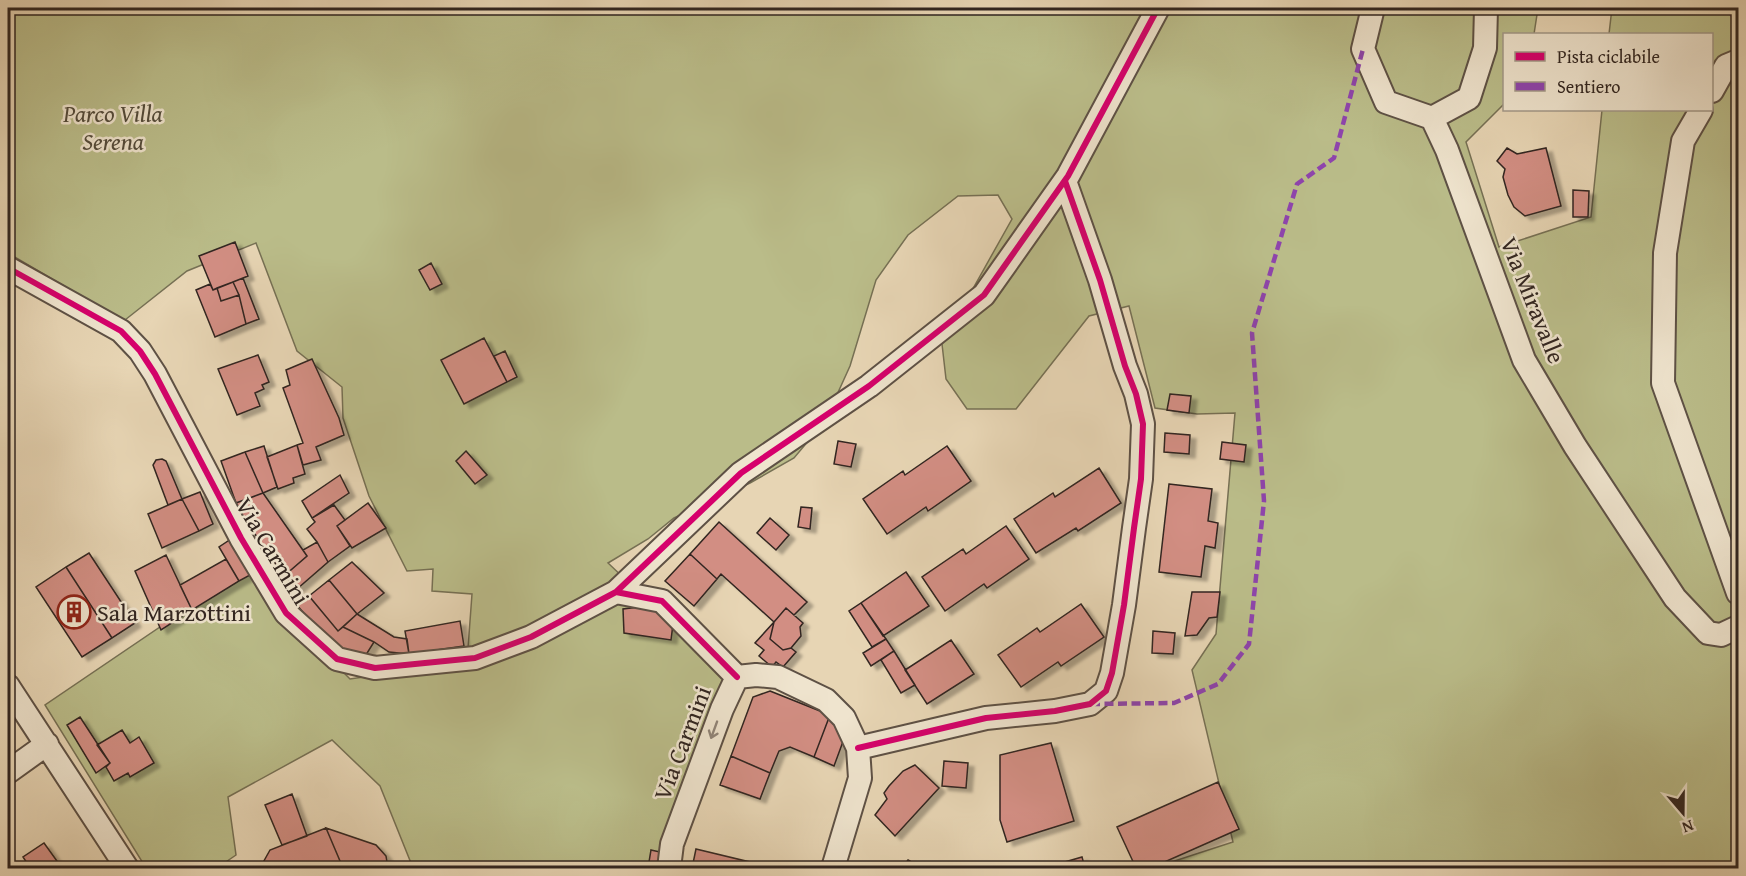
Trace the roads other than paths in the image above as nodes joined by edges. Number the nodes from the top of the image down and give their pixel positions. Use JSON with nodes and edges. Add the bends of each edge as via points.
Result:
{"nodes":[{"id":1,"x":1158,"y":8,"type":"edge"},
{"id":2,"x":1373,"y":8,"type":"edge"},
{"id":3,"x":1485,"y":8,"type":"edge"},
{"id":4,"x":1738,"y":61,"type":"edge"},
{"id":5,"x":1713,"y":90,"type":"edge"},
{"id":6,"x":1700,"y":111,"type":"edge"},
{"id":7,"x":1431,"y":118,"type":"junction"},
{"id":8,"x":1065,"y":181,"type":"junction"},
{"id":9,"x":8,"y":268,"type":"edge"},
{"id":10,"x":616,"y":592,"type":"junction"},
{"id":11,"x":1738,"y":593,"type":"edge"},
{"id":12,"x":1738,"y":627,"type":"edge"},
{"id":13,"x":737,"y":677,"type":"junction"},
{"id":14,"x":8,"y":686,"type":"edge"},
{"id":15,"x":47,"y":744,"type":"junction"},
{"id":16,"x":858,"y":748,"type":"junction"},
{"id":17,"x":8,"y":772,"type":"edge"},
{"id":18,"x":127,"y":868,"type":"edge"},
{"id":19,"x":669,"y":868,"type":"edge"},
{"id":20,"x":833,"y":868,"type":"edge"}],
"edges":[{"from":1,"to":8,"type":"street"},
{"from":2,"to":7,"type":"street","via":[[1363,49],[1386,102]]},
{"from":3,"to":7,"type":"street","via":[[1485,48],[1469,98]]},
{"from":4,"to":5,"type":"street","via":[[1726,66]]},
{"from":6,"to":11,"type":"street","via":[[1683,141],[1665,253],[1664,383]]},
{"from":7,"to":12,"type":"street","name":"Via Miravalle","via":[[1447,150],[1524,360],[1575,446],[1675,598],[1708,633],[1721,634]]},
{"from":8,"to":10,"type":"street","via":[[984,295],[869,386],[741,473]]},
{"from":8,"to":16,"type":"street","via":[[1100,280],[1143,424],[1141,479],[1124,605],[1106,691],[1090,704],[986,718]]},
{"from":9,"to":10,"type":"street","name":"Via Carmini","via":[[121,331],[140,351],[286,613],[337,659],[375,668],[475,658],[531,637]]},
{"from":10,"to":13,"type":"street","name":"Via Carmini","via":[[662,601]]},
{"from":13,"to":16,"type":"street","via":[[778,677],[826,700],[844,718]]},
{"from":13,"to":19,"type":"street","name":"Via Carmini","one_way":true,"via":[[672,844]]},
{"from":14,"to":15,"type":"street"},
{"from":15,"to":17,"type":"street"},
{"from":15,"to":18,"type":"street"},
{"from":16,"to":20,"type":"street","via":[[860,778]]}]}
